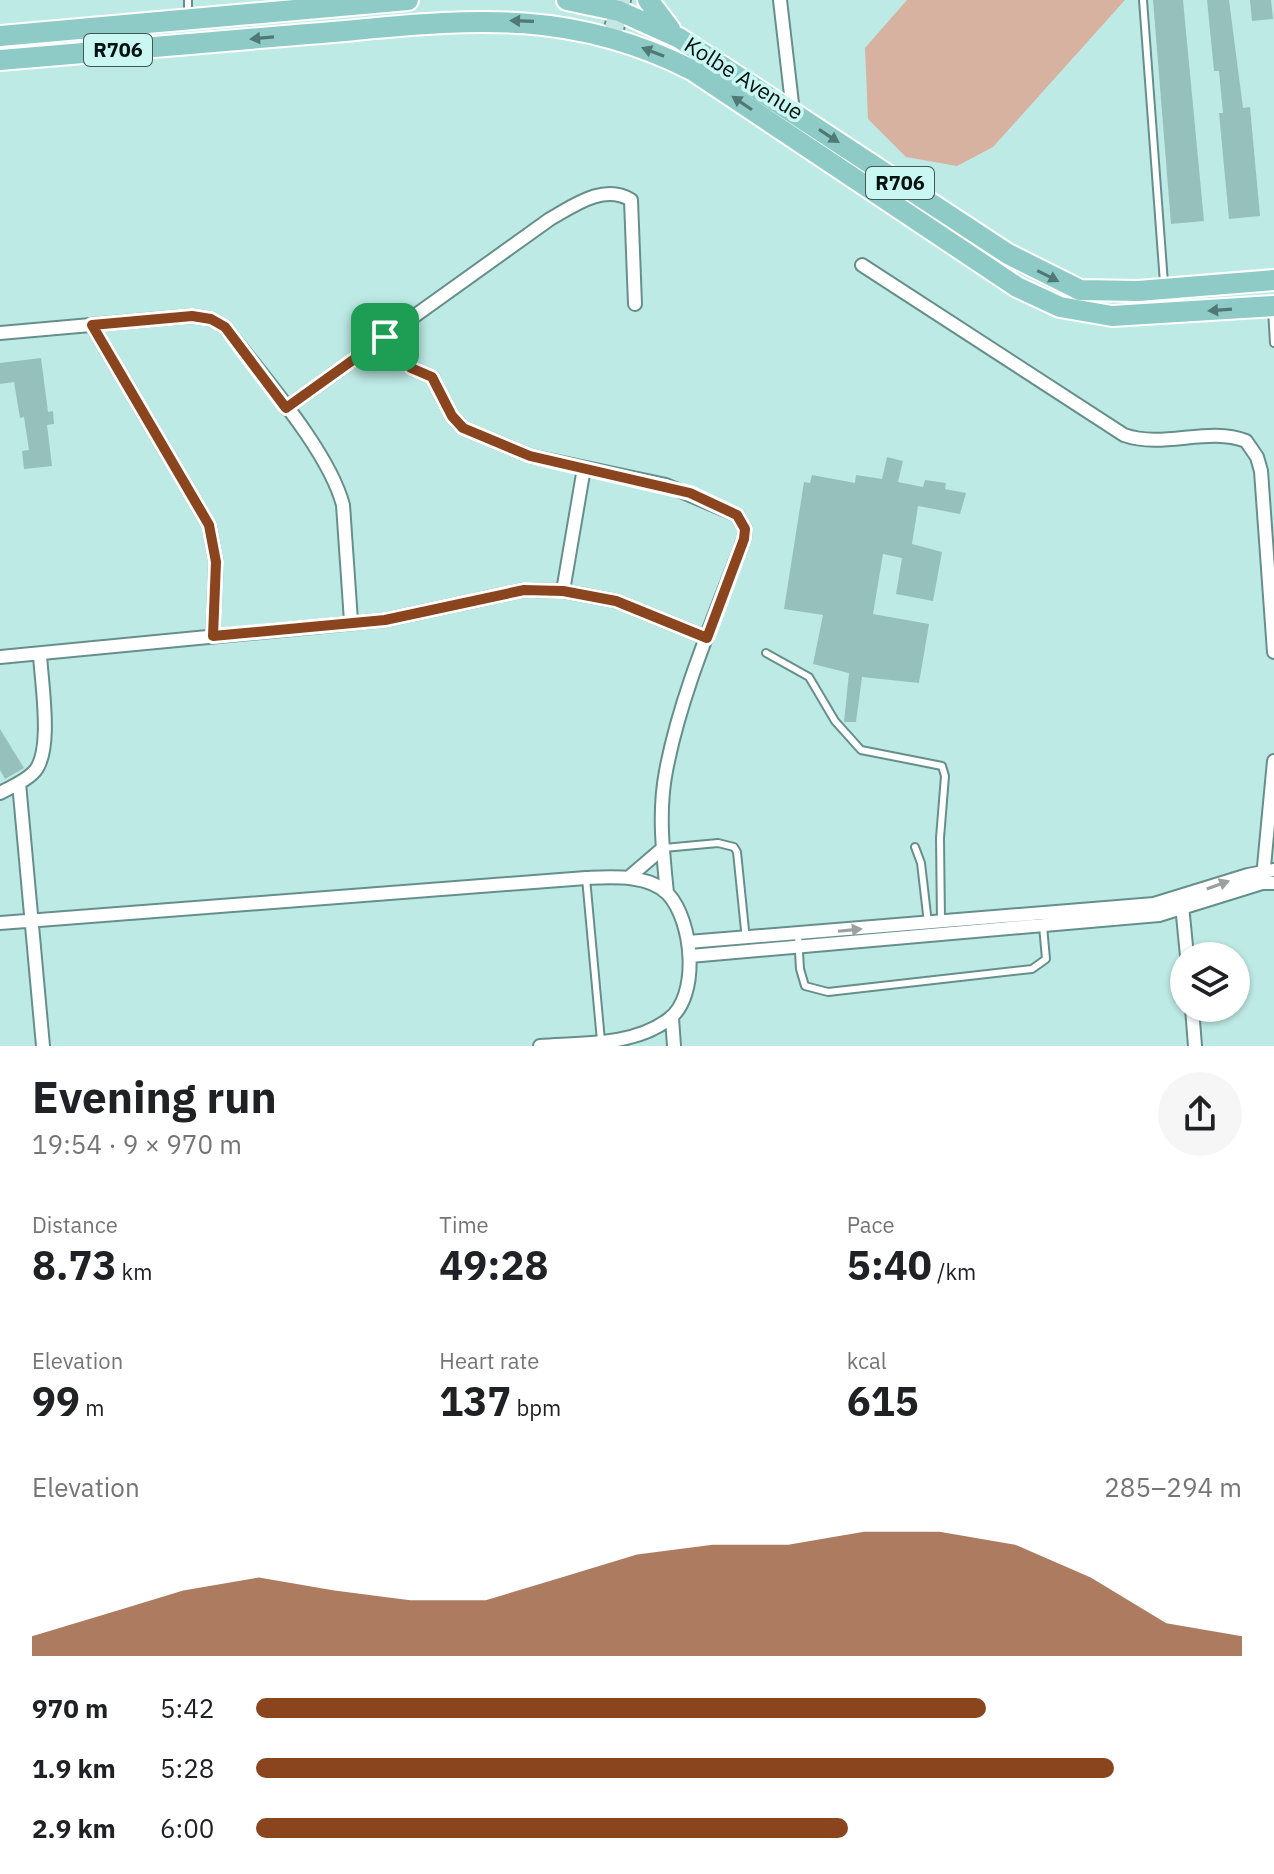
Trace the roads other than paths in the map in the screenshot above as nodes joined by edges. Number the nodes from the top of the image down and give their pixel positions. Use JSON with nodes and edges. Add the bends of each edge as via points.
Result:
{"nodes":[{"id":1,"x":408,"y":0,"type":"edge"},
{"id":2,"x":567,"y":0,"type":"edge"},
{"id":3,"x":648,"y":0,"type":"edge"},
{"id":4,"x":780,"y":0,"type":"edge"},
{"id":5,"x":1143,"y":0,"type":"edge"},
{"id":6,"x":613,"y":4,"type":"edge"},
{"id":7,"x":188,"y":10,"type":"edge"},
{"id":8,"x":605,"y":35,"type":"junction"},
{"id":9,"x":0,"y":36,"type":"edge"},
{"id":10,"x":679,"y":38,"type":"junction"},
{"id":11,"x":190,"y":44,"type":"junction"},
{"id":12,"x":0,"y":60,"type":"edge"},
{"id":13,"x":793,"y":113,"type":"junction"},
{"id":14,"x":862,"y":265,"type":"dead end"},
{"id":15,"x":1274,"y":280,"type":"edge"},
{"id":16,"x":1164,"y":287,"type":"junction"},
{"id":17,"x":635,"y":304,"type":"dead end"},
{"id":18,"x":1273,"y":306,"type":"edge"},
{"id":19,"x":1167,"y":314,"type":"junction"},
{"id":20,"x":92,"y":325,"type":"junction"},
{"id":21,"x":0,"y":333,"type":"edge"},
{"id":22,"x":385,"y":337,"type":"junction"},
{"id":23,"x":1274,"y":343,"type":"edge"},
{"id":24,"x":286,"y":408,"type":"junction"},
{"id":25,"x":584,"y":468,"type":"junction"},
{"id":26,"x":563,"y":591,"type":"junction"},
{"id":27,"x":351,"y":621,"type":"junction"},
{"id":28,"x":213,"y":636,"type":"junction"},
{"id":29,"x":707,"y":638,"type":"junction"},
{"id":30,"x":1274,"y":652,"type":"edge"},
{"id":31,"x":766,"y":653,"type":"dead end"},
{"id":32,"x":40,"y":654,"type":"junction"},
{"id":33,"x":0,"y":657,"type":"edge"},
{"id":34,"x":1274,"y":761,"type":"edge"},
{"id":35,"x":19,"y":783,"type":"junction"},
{"id":36,"x":0,"y":793,"type":"edge"},
{"id":37,"x":915,"y":847,"type":"dead end"},
{"id":38,"x":663,"y":848,"type":"junction"},
{"id":39,"x":1268,"y":877,"type":"edge"},
{"id":40,"x":586,"y":878,"type":"junction"},
{"id":41,"x":628,"y":878,"type":"junction"},
{"id":42,"x":667,"y":893,"type":"junction"},
{"id":43,"x":1182,"y":904,"type":"junction"},
{"id":44,"x":1042,"y":920,"type":"junction"},
{"id":45,"x":30,"y":921,"type":"junction"},
{"id":46,"x":0,"y":923,"type":"edge"},
{"id":47,"x":935,"y":928,"type":"junction"},
{"id":48,"x":688,"y":942,"type":"junction"},
{"id":49,"x":798,"y":942,"type":"junction"},
{"id":50,"x":1186,"y":942,"type":"edge"},
{"id":51,"x":747,"y":945,"type":"junction"},
{"id":52,"x":690,"y":956,"type":"junction"},
{"id":53,"x":672,"y":1018,"type":"junction"},
{"id":54,"x":1193,"y":1022,"type":"edge"},
{"id":55,"x":601,"y":1041,"type":"junction"},
{"id":56,"x":640,"y":1042,"type":"edge"},
{"id":57,"x":43,"y":1046,"type":"edge"},
{"id":58,"x":540,"y":1046,"type":"edge"},
{"id":59,"x":674,"y":1046,"type":"edge"},
{"id":60,"x":1195,"y":1046,"type":"edge"}],
"edges":[{"from":1,"to":7,"type":"main road","number":"R706"},
{"from":2,"to":6,"type":"main road","name":"Kolbe Avenue","number":"R706"},
{"from":3,"to":10,"type":"main road"},
{"from":4,"to":13,"type":"street"},
{"from":5,"to":16,"type":"lane"},
{"from":6,"to":8,"type":"street"},
{"from":6,"to":10,"type":"main road","name":"Kolbe Avenue","number":"R706"},
{"from":7,"to":9,"type":"main road","number":"R706"},
{"from":7,"to":11,"type":"main road"},
{"from":8,"to":11,"type":"main road","name":"Kolbe Avenue","number":"R706","one_way":true,"via":[[499,20]]},
{"from":19,"to":8,"type":"main road","name":"Kolbe Avenue","number":"R706","one_way":true,"via":[[1084,314],[1043,300],[692,70]]},
{"from":10,"to":13,"type":"main road","name":"Kolbe Avenue","number":"R706"},
{"from":11,"to":12,"type":"main road","name":"Kolbe Avenue","number":"R706"},
{"from":13,"to":16,"type":"main road","name":"Kolbe Avenue","number":"R706","one_way":true,"via":[[1057,281],[1101,292]]},
{"from":14,"to":30,"type":"street","via":[[1124,435],[1149,441],[1246,441],[1261,471]]},
{"from":15,"to":16,"type":"main road","name":"Kolbe Avenue","number":"R706"},
{"from":16,"to":19,"type":"lane"},
{"from":17,"to":22,"type":"street","via":[[633,206],[627,196],[602,195],[550,219]]},
{"from":18,"to":19,"type":"main road","name":"Kolbe Avenue","number":"R706","one_way":true},
{"from":18,"to":23,"type":"lane"},
{"from":20,"to":21,"type":"street"},
{"from":20,"to":24,"type":"street","via":[[192,316],[219,323]]},
{"from":20,"to":28,"type":"street","via":[[209,525],[216,562]]},
{"from":22,"to":24,"type":"street"},
{"from":22,"to":25,"type":"street","via":[[400,348],[411,368],[432,377],[463,428],[530,456]]},
{"from":24,"to":27,"type":"street","via":[[339,489]]},
{"from":25,"to":26,"type":"street"},
{"from":25,"to":29,"type":"street","via":[[690,493],[743,522],[744,539]]},
{"from":26,"to":27,"type":"street","via":[[524,590],[385,620]]},
{"from":26,"to":29,"type":"street","via":[[616,601]]},
{"from":27,"to":28,"type":"street"},
{"from":28,"to":32,"type":"street"},
{"from":29,"to":38,"type":"street","via":[[666,770]]},
{"from":31,"to":47,"type":"lane","via":[[809,677],[835,721],[861,750],[942,766]]},
{"from":32,"to":33,"type":"street"},
{"from":32,"to":35,"type":"street","via":[[44,752],[33,774]]},
{"from":34,"to":39,"type":"street"},
{"from":35,"to":36,"type":"street"},
{"from":35,"to":45,"type":"street"},
{"from":37,"to":47,"type":"lane"},
{"from":38,"to":41,"type":"street"},
{"from":38,"to":42,"type":"street"},
{"from":38,"to":51,"type":"lane","via":[[718,843],[734,847]]},
{"from":39,"to":43,"type":"street"},
{"from":40,"to":41,"type":"street"},
{"from":40,"to":45,"type":"street"},
{"from":40,"to":55,"type":"lane"},
{"from":41,"to":42,"type":"street"},
{"from":42,"to":48,"type":"street"},
{"from":43,"to":44,"type":"street"},
{"from":43,"to":50,"type":"street"},
{"from":44,"to":47,"type":"street"},
{"from":44,"to":49,"type":"lane","via":[[1046,959],[1032,969],[828,992],[805,986]]},
{"from":45,"to":46,"type":"street"},
{"from":45,"to":57,"type":"street"},
{"from":47,"to":49,"type":"street"},
{"from":48,"to":51,"type":"street"},
{"from":48,"to":52,"type":"street"},
{"from":49,"to":51,"type":"street"},
{"from":51,"to":52,"type":"street"},
{"from":52,"to":53,"type":"street","via":[[687,987]]},
{"from":53,"to":56,"type":"street"},
{"from":53,"to":59,"type":"street"},
{"from":54,"to":60,"type":"street"},
{"from":55,"to":56,"type":"street"},
{"from":55,"to":58,"type":"street"}]}
